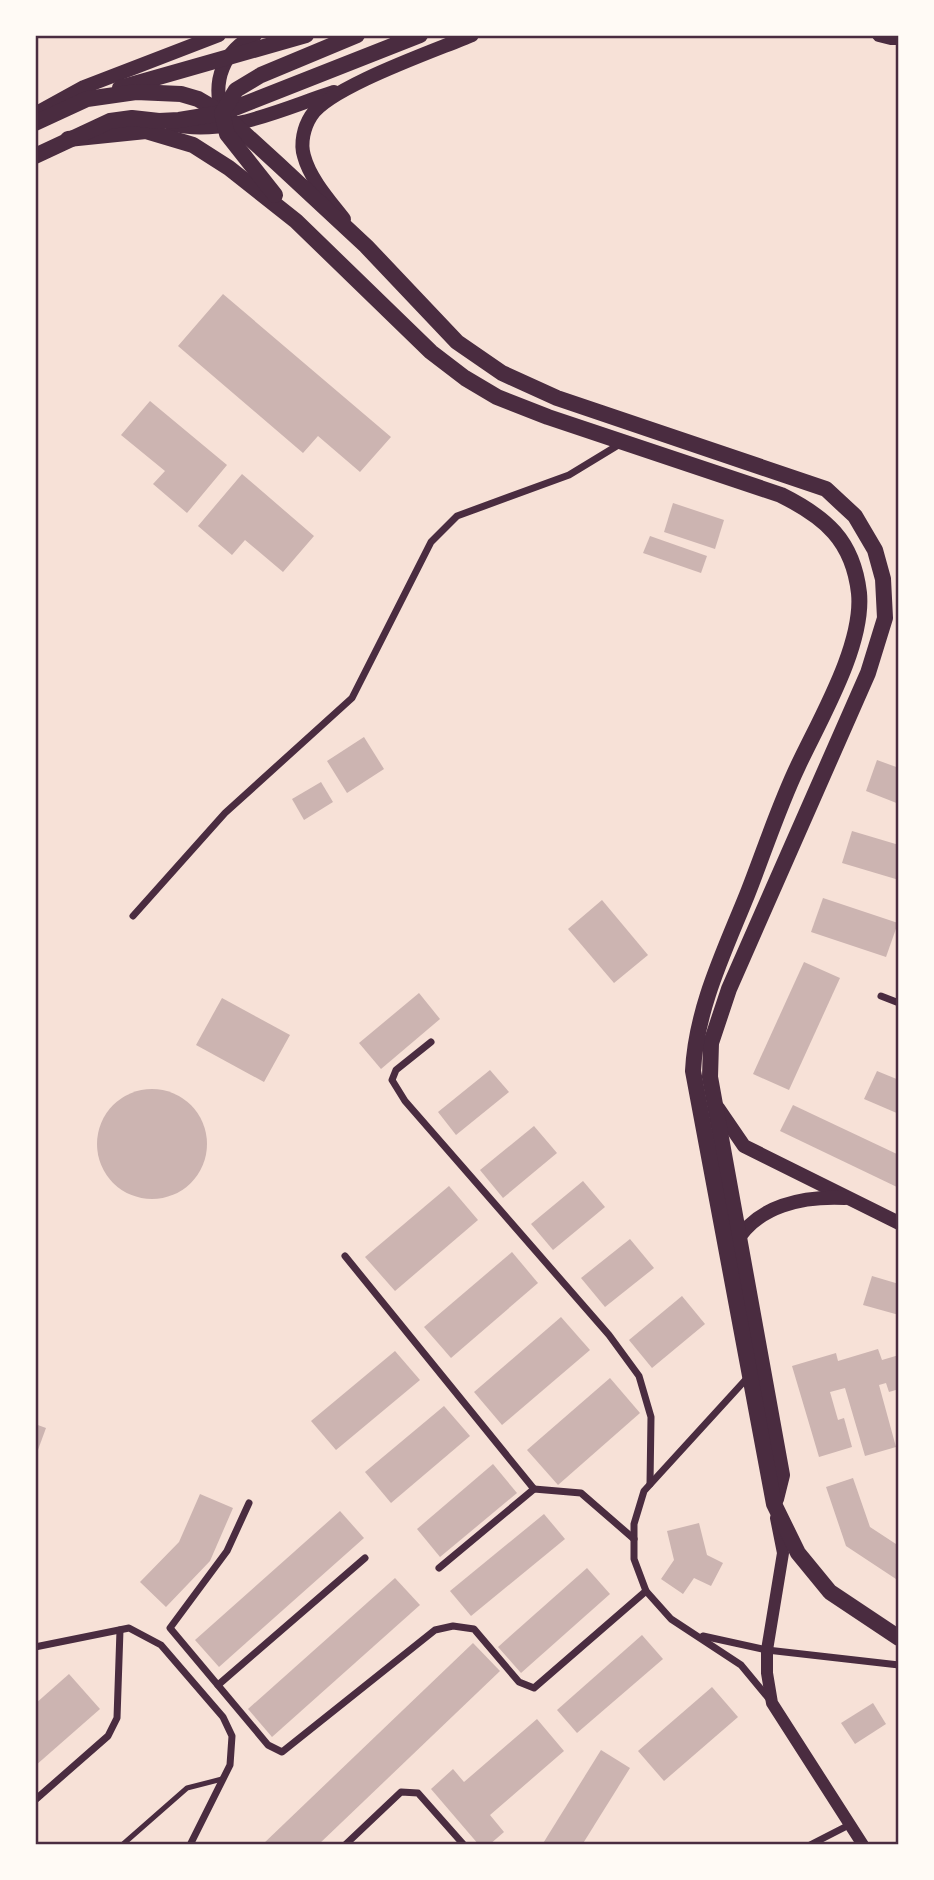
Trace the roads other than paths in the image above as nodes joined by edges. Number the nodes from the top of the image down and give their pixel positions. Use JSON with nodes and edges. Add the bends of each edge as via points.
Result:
{"nodes":[{"id":1,"x":219,"y":35,"type":"edge"},
{"id":2,"x":255,"y":35,"type":"edge"},
{"id":3,"x":306,"y":35,"type":"edge"},
{"id":4,"x":357,"y":35,"type":"edge"},
{"id":5,"x":420,"y":35,"type":"edge"},
{"id":6,"x":472,"y":35,"type":"edge"},
{"id":7,"x":879,"y":35,"type":"edge"},
{"id":8,"x":899,"y":37,"type":"edge"},
{"id":9,"x":227,"y":58,"type":"junction"},
{"id":10,"x":355,"y":85,"type":"junction"},
{"id":11,"x":87,"y":99,"type":"junction"},
{"id":12,"x":35,"y":114,"type":"edge"},
{"id":13,"x":227,"y":121,"type":"junction"},
{"id":14,"x":35,"y":123,"type":"edge"},
{"id":15,"x":68,"y":139,"type":"junction"},
{"id":16,"x":35,"y":156,"type":"edge"},
{"id":17,"x":296,"y":221,"type":"junction"},
{"id":18,"x":366,"y":246,"type":"junction"},
{"id":19,"x":623,"y":442,"type":"junction"},
{"id":20,"x":133,"y":916,"type":"dead end"},
{"id":21,"x":881,"y":996,"type":"dead end"},
{"id":22,"x":899,"y":1003,"type":"edge"},
{"id":23,"x":431,"y":1042,"type":"dead end"},
{"id":24,"x":714,"y":1098,"type":"junction"},
{"id":25,"x":850,"y":1198,"type":"junction"},
{"id":26,"x":899,"y":1223,"type":"edge"},
{"id":27,"x":740,"y":1236,"type":"junction"},
{"id":28,"x":345,"y":1256,"type":"dead end"},
{"id":29,"x":727,"y":1258,"type":"junction"},
{"id":30,"x":749,"y":1376,"type":"junction"},
{"id":31,"x":650,"y":1484,"type":"junction"},
{"id":32,"x":534,"y":1489,"type":"junction"},
{"id":33,"x":249,"y":1503,"type":"dead end"},
{"id":34,"x":774,"y":1504,"type":"junction"},
{"id":35,"x":634,"y":1539,"type":"junction"},
{"id":36,"x":365,"y":1558,"type":"dead end"},
{"id":37,"x":439,"y":1568,"type":"dead end"},
{"id":38,"x":646,"y":1591,"type":"junction"},
{"id":39,"x":120,"y":1630,"type":"junction"},
{"id":40,"x":698,"y":1635,"type":"junction"},
{"id":41,"x":899,"y":1638,"type":"edge"},
{"id":42,"x":35,"y":1647,"type":"edge"},
{"id":43,"x":767,"y":1650,"type":"junction"},
{"id":44,"x":899,"y":1665,"type":"edge"},
{"id":45,"x":218,"y":1685,"type":"junction"},
{"id":46,"x":772,"y":1703,"type":"junction"},
{"id":47,"x":222,"y":1779,"type":"junction"},
{"id":48,"x":35,"y":1800,"type":"edge"},
{"id":49,"x":849,"y":1825,"type":"junction"},
{"id":50,"x":122,"y":1845,"type":"edge"},
{"id":51,"x":190,"y":1845,"type":"edge"},
{"id":52,"x":345,"y":1845,"type":"edge"},
{"id":53,"x":464,"y":1845,"type":"edge"},
{"id":54,"x":810,"y":1845,"type":"edge"},
{"id":55,"x":863,"y":1845,"type":"edge"}],
"edges":[{"from":1,"to":12,"type":"main road","via":[[84,88]]},
{"from":2,"to":9,"type":"main road"},
{"from":3,"to":9,"type":"main road"},
{"from":4,"to":13,"type":"main road","via":[[236,90]]},
{"from":5,"to":13,"type":"main road"},
{"from":6,"to":10,"type":"main road"},
{"from":7,"to":8,"type":"main road"},
{"from":9,"to":11,"type":"main road"},
{"from":9,"to":13,"type":"main road","via":[[219,75],[217,97]]},
{"from":10,"to":13,"type":"main road"},
{"from":10,"to":18,"type":"main road","via":[[332,96],[312,114],[304,131],[303,155],[310,172]]},
{"from":11,"to":13,"type":"main road","via":[[136,92],[181,94],[198,99]]},
{"from":11,"to":14,"type":"main road"},
{"from":13,"to":15,"type":"main road","via":[[132,118],[110,121]]},
{"from":13,"to":17,"type":"main road","via":[[227,134]]},
{"from":13,"to":18,"type":"main road"},
{"from":15,"to":16,"type":"main road"},
{"from":15,"to":17,"type":"main road","via":[[146,131],[193,145]]},
{"from":17,"to":19,"type":"main road","via":[[431,352],[465,378],[498,397]]},
{"from":18,"to":24,"type":"main road","via":[[457,342],[502,373],[557,398],[826,489],[855,516],[875,550],[883,579],[885,618],[867,673],[729,989],[711,1043]]},
{"from":19,"to":20,"type":"street","via":[[569,475],[457,516],[431,542],[352,698],[225,813]]},
{"from":19,"to":29,"type":"main road","via":[[812,510],[844,545],[859,595],[839,681],[796,769],[698,1022],[693,1071]]},
{"from":21,"to":22,"type":"street"},
{"from":23,"to":31,"type":"street","via":[[396,1070],[392,1080],[639,1376],[651,1417]]},
{"from":24,"to":25,"type":"main road","via":[[744,1146]]},
{"from":24,"to":27,"type":"main road"},
{"from":25,"to":26,"type":"main road"},
{"from":25,"to":27,"type":"main road","via":[[783,1204]]},
{"from":27,"to":29,"type":"main road"},
{"from":27,"to":34,"type":"main road","via":[[782,1475]]},
{"from":28,"to":32,"type":"street"},
{"from":29,"to":30,"type":"main road"},
{"from":30,"to":31,"type":"street"},
{"from":30,"to":34,"type":"main road"},
{"from":31,"to":35,"type":"street","via":[[634,1524]]},
{"from":32,"to":35,"type":"street","via":[[581,1493]]},
{"from":32,"to":37,"type":"street"},
{"from":33,"to":45,"type":"street","via":[[228,1551],[170,1628]]},
{"from":34,"to":41,"type":"main road","via":[[798,1553],[830,1592]]},
{"from":34,"to":43,"type":"street","via":[[783,1553]]},
{"from":35,"to":38,"type":"street","via":[[634,1559]]},
{"from":36,"to":45,"type":"street"},
{"from":38,"to":40,"type":"street","via":[[671,1619]]},
{"from":38,"to":45,"type":"street","via":[[534,1688],[519,1682],[474,1629],[453,1626],[435,1630],[282,1752],[268,1745]]},
{"from":39,"to":42,"type":"street"},
{"from":39,"to":47,"type":"street","via":[[129,1628],[161,1645],[223,1717],[232,1737],[230,1765]]},
{"from":39,"to":48,"type":"street","via":[[117,1718],[108,1736]]},
{"from":40,"to":43,"type":"street"},
{"from":40,"to":46,"type":"street","via":[[741,1665]]},
{"from":43,"to":44,"type":"street"},
{"from":43,"to":46,"type":"street"},
{"from":46,"to":49,"type":"street"},
{"from":47,"to":50,"type":"lane","via":[[187,1788]]},
{"from":47,"to":51,"type":"street"},
{"from":49,"to":54,"type":"street"},
{"from":49,"to":55,"type":"street"},
{"from":52,"to":53,"type":"street","via":[[401,1792],[418,1793]]}]}
